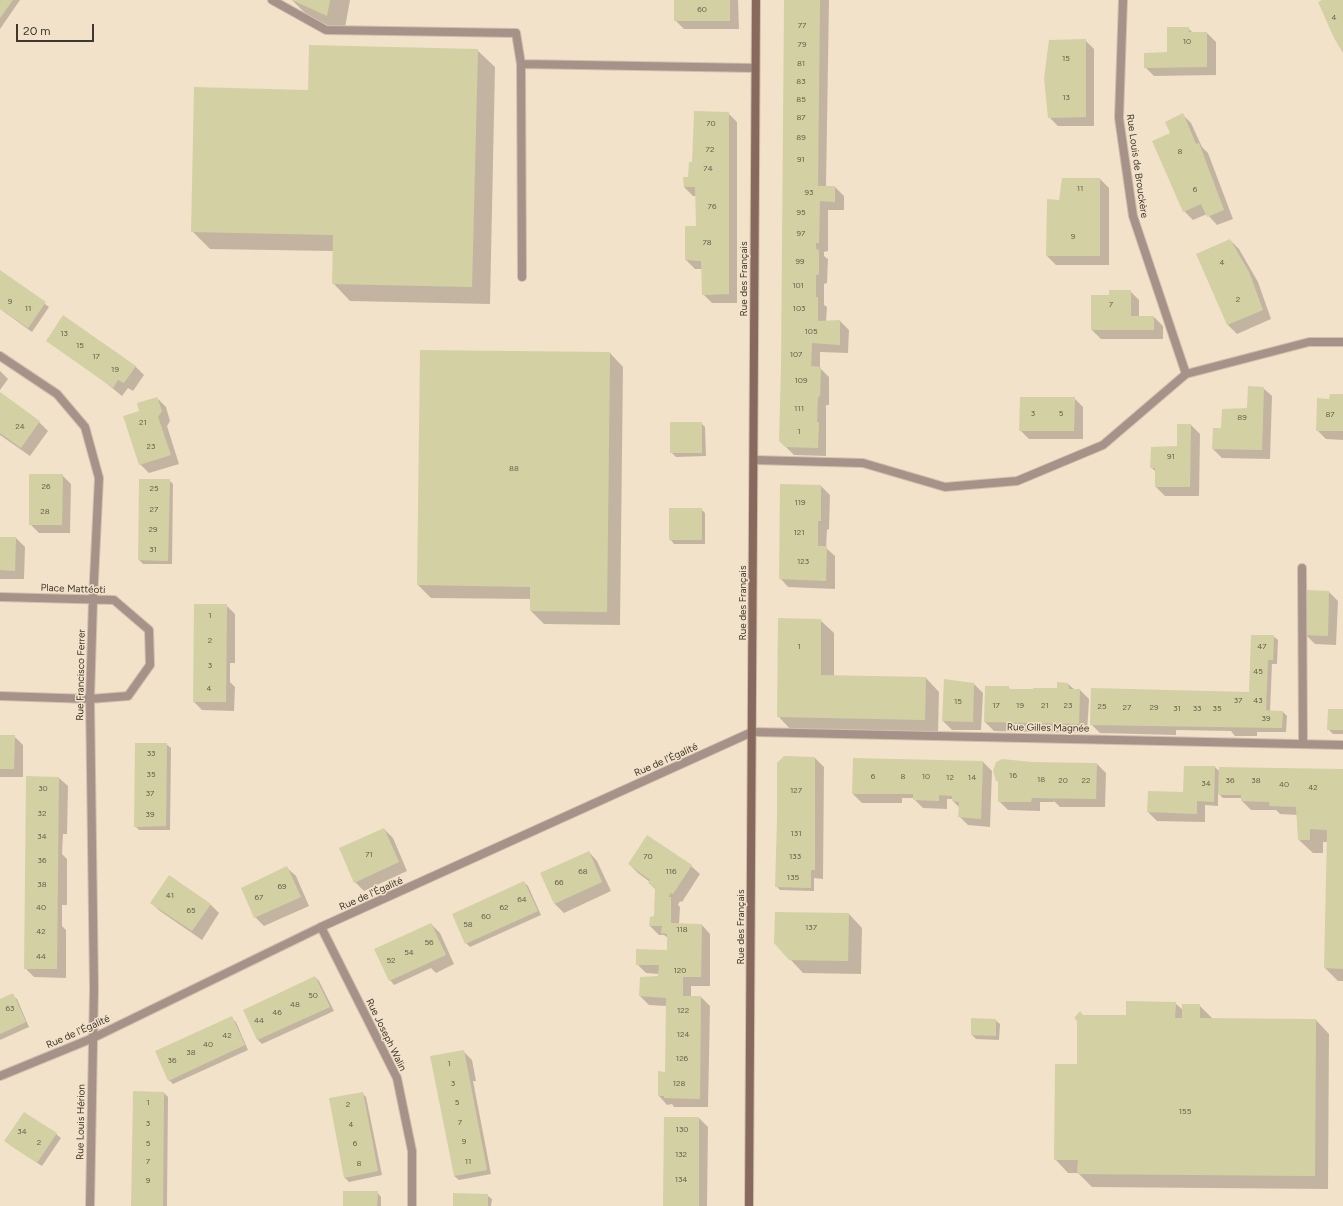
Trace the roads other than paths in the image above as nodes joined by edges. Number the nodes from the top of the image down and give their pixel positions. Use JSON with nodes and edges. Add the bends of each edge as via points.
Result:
{"nodes":[{"id":1,"x":272,"y":0,"type":"edge"},
{"id":2,"x":756,"y":0,"type":"edge"},
{"id":3,"x":1123,"y":0,"type":"edge"},
{"id":4,"x":521,"y":64,"type":"junction"},
{"id":5,"x":755,"y":68,"type":"junction"},
{"id":6,"x":522,"y":277,"type":"dead end"},
{"id":7,"x":1343,"y":342,"type":"edge"},
{"id":8,"x":0,"y":356,"type":"edge"},
{"id":9,"x":1186,"y":374,"type":"junction"},
{"id":10,"x":754,"y":460,"type":"junction"},
{"id":11,"x":1302,"y":568,"type":"dead end"},
{"id":12,"x":0,"y":596,"type":"edge"},
{"id":13,"x":93,"y":600,"type":"junction"},
{"id":14,"x":0,"y":696,"type":"edge"},
{"id":15,"x":90,"y":699,"type":"junction"},
{"id":16,"x":752,"y":732,"type":"junction"},
{"id":17,"x":1303,"y":744,"type":"junction"},
{"id":18,"x":1343,"y":745,"type":"edge"},
{"id":19,"x":321,"y":927,"type":"junction"},
{"id":20,"x":93,"y":1038,"type":"junction"},
{"id":21,"x":0,"y":1076,"type":"edge"},
{"id":22,"x":90,"y":1206,"type":"edge"},
{"id":23,"x":412,"y":1206,"type":"edge"},
{"id":24,"x":749,"y":1206,"type":"edge"}],
"edges":[{"from":1,"to":4,"type":"street","via":[[326,30],[516,33]]},
{"from":2,"to":5,"type":"main road","name":"Rue des Français"},
{"from":3,"to":9,"type":"street","name":"Rue Louis de Brouckère","via":[[1118,118],[1133,216]]},
{"from":4,"to":5,"type":"street"},
{"from":4,"to":6,"type":"street"},
{"from":5,"to":10,"type":"main road","name":"Rue des Français"},
{"from":7,"to":9,"type":"street","via":[[1309,342]]},
{"from":8,"to":13,"type":"street","name":"Rue Francisco Ferrer","via":[[57,394],[85,427],[99,478]]},
{"from":9,"to":10,"type":"street","via":[[1104,445],[1017,481],[945,487],[863,463]]},
{"from":10,"to":16,"type":"main road","name":"Rue des Français"},
{"from":11,"to":17,"type":"street"},
{"from":12,"to":13,"type":"street","name":"Place Mattéoti"},
{"from":13,"to":15,"type":"street","name":"Rue Francisco Ferrer"},
{"from":13,"to":15,"type":"street","name":"Place Mattéoti","via":[[114,600],[149,630],[150,665],[128,696]]},
{"from":14,"to":15,"type":"street","name":"Place Mattéoti"},
{"from":15,"to":20,"type":"street","name":"Rue Francisco Ferrer"},
{"from":16,"to":17,"type":"street","name":"Rue Gilles Magnée"},
{"from":16,"to":19,"type":"street","name":"Rue de l'Égalité"},
{"from":16,"to":24,"type":"main road","name":"Rue des Français"},
{"from":17,"to":18,"type":"street","name":"Rue Gilles Magnée"},
{"from":19,"to":20,"type":"street","name":"Rue de l'Égalité"},
{"from":19,"to":23,"type":"street","name":"Rue Joseph Walin","via":[[397,1078],[412,1151]]},
{"from":20,"to":21,"type":"street","name":"Rue de l'Égalité"},
{"from":20,"to":22,"type":"street","name":"Rue Louis Hérion"}]}
